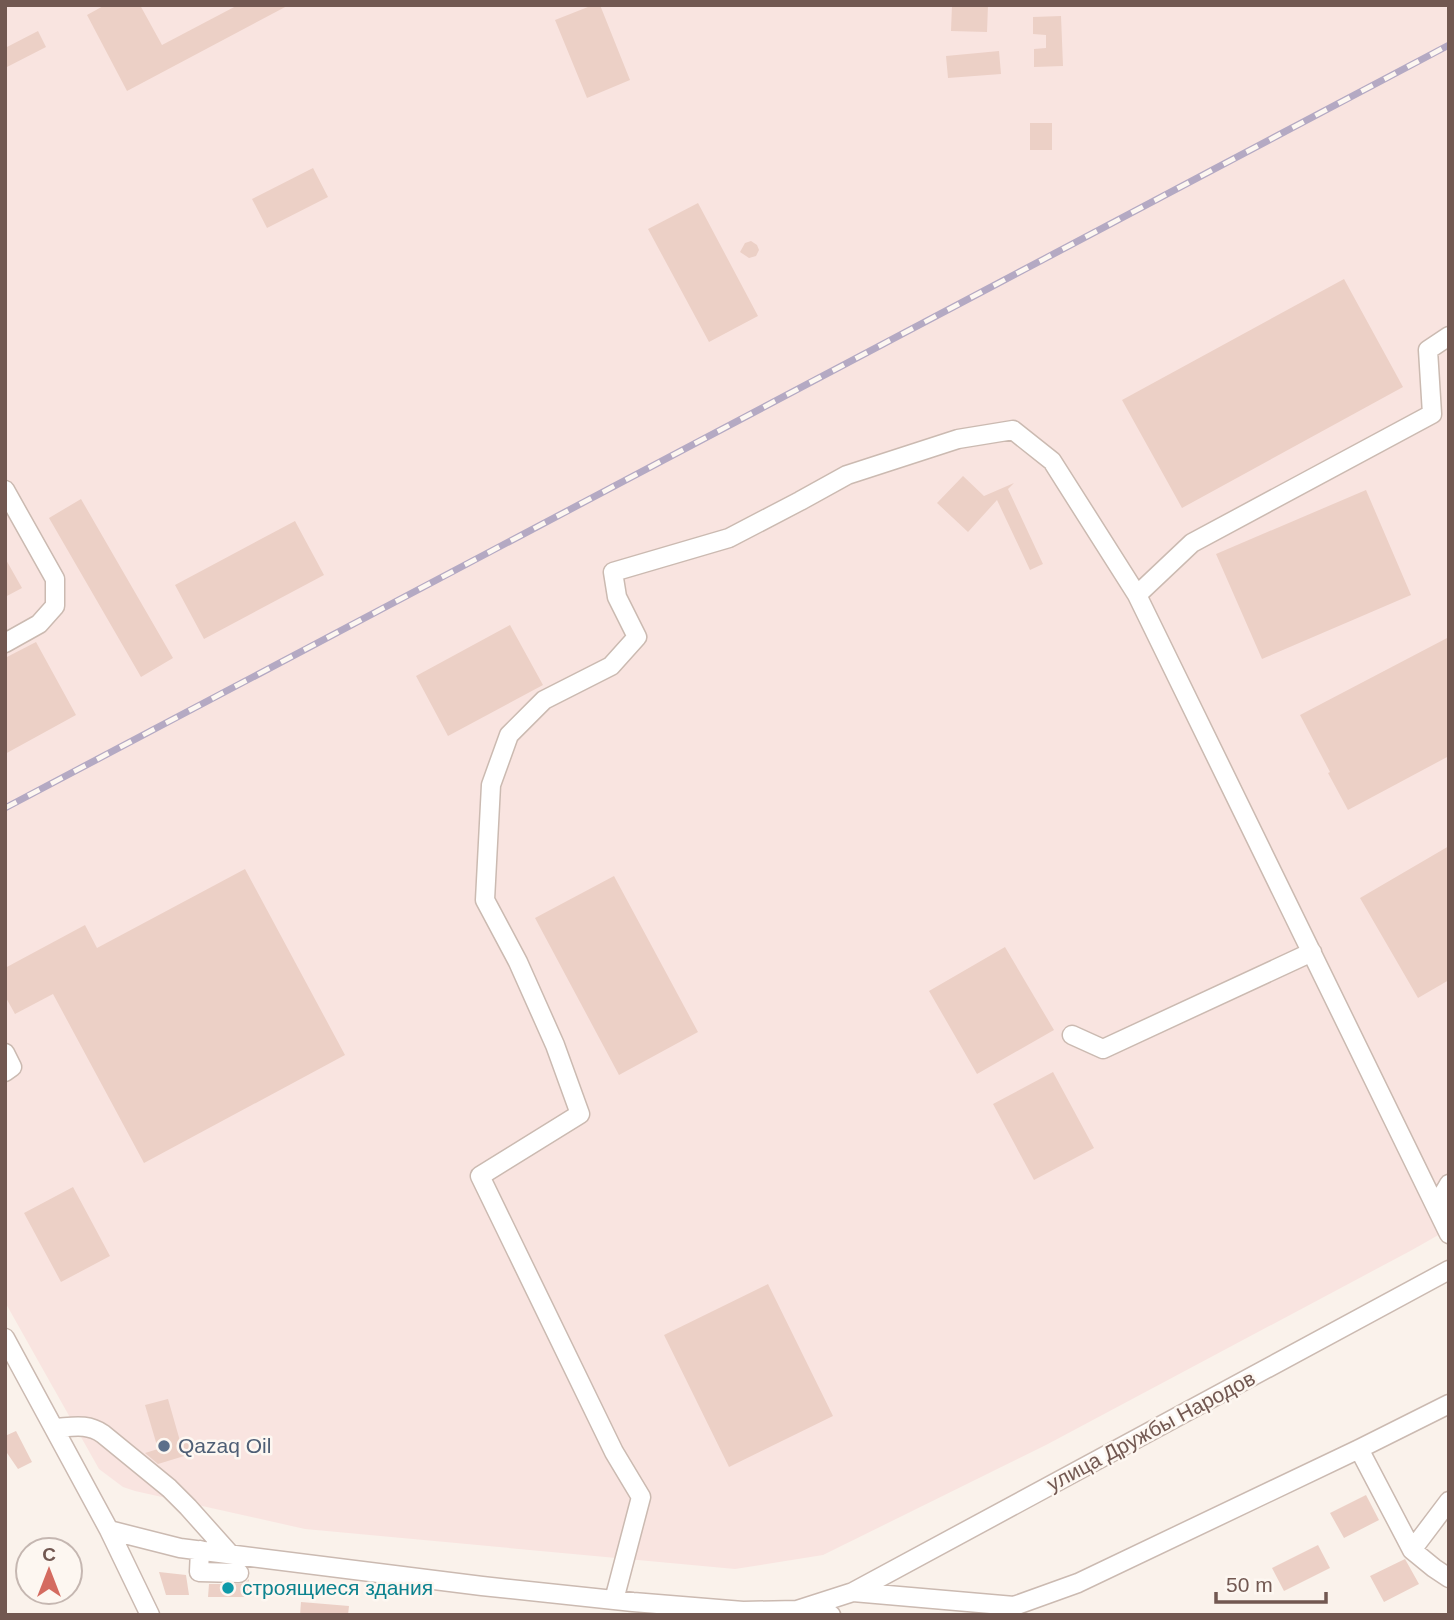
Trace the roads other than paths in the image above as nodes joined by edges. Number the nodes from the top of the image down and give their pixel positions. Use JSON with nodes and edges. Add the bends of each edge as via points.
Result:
{"nodes":[{"id":1,"x":1449,"y":336,"type":"edge"},
{"id":2,"x":5,"y":491,"type":"edge"},
{"id":3,"x":1137,"y":595,"type":"junction"},
{"id":4,"x":5,"y":643,"type":"edge"},
{"id":5,"x":1312,"y":952,"type":"junction"},
{"id":6,"x":1072,"y":1035,"type":"dead end"},
{"id":7,"x":5,"y":1053,"type":"edge"},
{"id":8,"x":5,"y":1072,"type":"edge"},
{"id":9,"x":1449,"y":1184,"type":"edge"},
{"id":10,"x":1441,"y":1215,"type":"junction"},
{"id":11,"x":1449,"y":1234,"type":"edge"},
{"id":12,"x":1449,"y":1270,"type":"edge"},
{"id":13,"x":5,"y":1338,"type":"edge"},
{"id":14,"x":1449,"y":1404,"type":"edge"},
{"id":15,"x":54,"y":1428,"type":"junction"},
{"id":16,"x":1359,"y":1449,"type":"junction"},
{"id":17,"x":1449,"y":1501,"type":"edge"},
{"id":18,"x":109,"y":1530,"type":"junction"},
{"id":19,"x":200,"y":1550,"type":"junction"},
{"id":20,"x":1412,"y":1550,"type":"junction"},
{"id":21,"x":230,"y":1554,"type":"junction"},
{"id":22,"x":239,"y":1573,"type":"dead end"},
{"id":23,"x":1449,"y":1578,"type":"edge"},
{"id":24,"x":853,"y":1592,"type":"junction"},
{"id":25,"x":614,"y":1600,"type":"junction"},
{"id":26,"x":797,"y":1610,"type":"junction"},
{"id":27,"x":717,"y":1611,"type":"edge"},
{"id":28,"x":149,"y":1615,"type":"edge"},
{"id":29,"x":831,"y":1615,"type":"edge"}],
"edges":[{"from":1,"to":3,"type":"street","via":[[1428,350],[1432,414],[1192,543]]},
{"from":2,"to":4,"type":"street","via":[[55,579],[55,606],[39,624]]},
{"from":3,"to":5,"type":"street"},
{"from":3,"to":25,"type":"street","via":[[1052,461],[1013,430],[958,439],[847,475],[729,538],[613,572],[617,597],[637,637],[611,666],[544,700],[509,736],[491,785],[485,900],[555,1045],[579,1114],[480,1176],[614,1452],[641,1497]]},
{"from":5,"to":6,"type":"street","via":[[1103,1049]]},
{"from":5,"to":10,"type":"street"},
{"from":7,"to":8,"type":"street","via":[[12,1068]]},
{"from":9,"to":10,"type":"street","via":[[1442,1196]]},
{"from":10,"to":11,"type":"street"},
{"from":12,"to":24,"type":"street","name":"улица Дружбы Народов"},
{"from":13,"to":15,"type":"street"},
{"from":14,"to":16,"type":"street","name":"улица Дружбы Народов"},
{"from":15,"to":18,"type":"street"},
{"from":15,"to":21,"type":"street","via":[[86,1426],[103,1434],[169,1488]]},
{"from":16,"to":20,"type":"street"},
{"from":16,"to":24,"type":"street","name":"улица Дружбы Народов","via":[[1078,1583],[1014,1606]]},
{"from":17,"to":20,"type":"street"},
{"from":18,"to":19,"type":"street"},
{"from":18,"to":28,"type":"street"},
{"from":19,"to":21,"type":"street"},
{"from":19,"to":22,"type":"street","via":[[199,1572]]},
{"from":20,"to":23,"type":"street"},
{"from":21,"to":25,"type":"street"},
{"from":24,"to":26,"type":"street","name":"улица Дружбы Народов"},
{"from":25,"to":27,"type":"street"},
{"from":26,"to":27,"type":"street"},
{"from":26,"to":29,"type":"street"}]}
